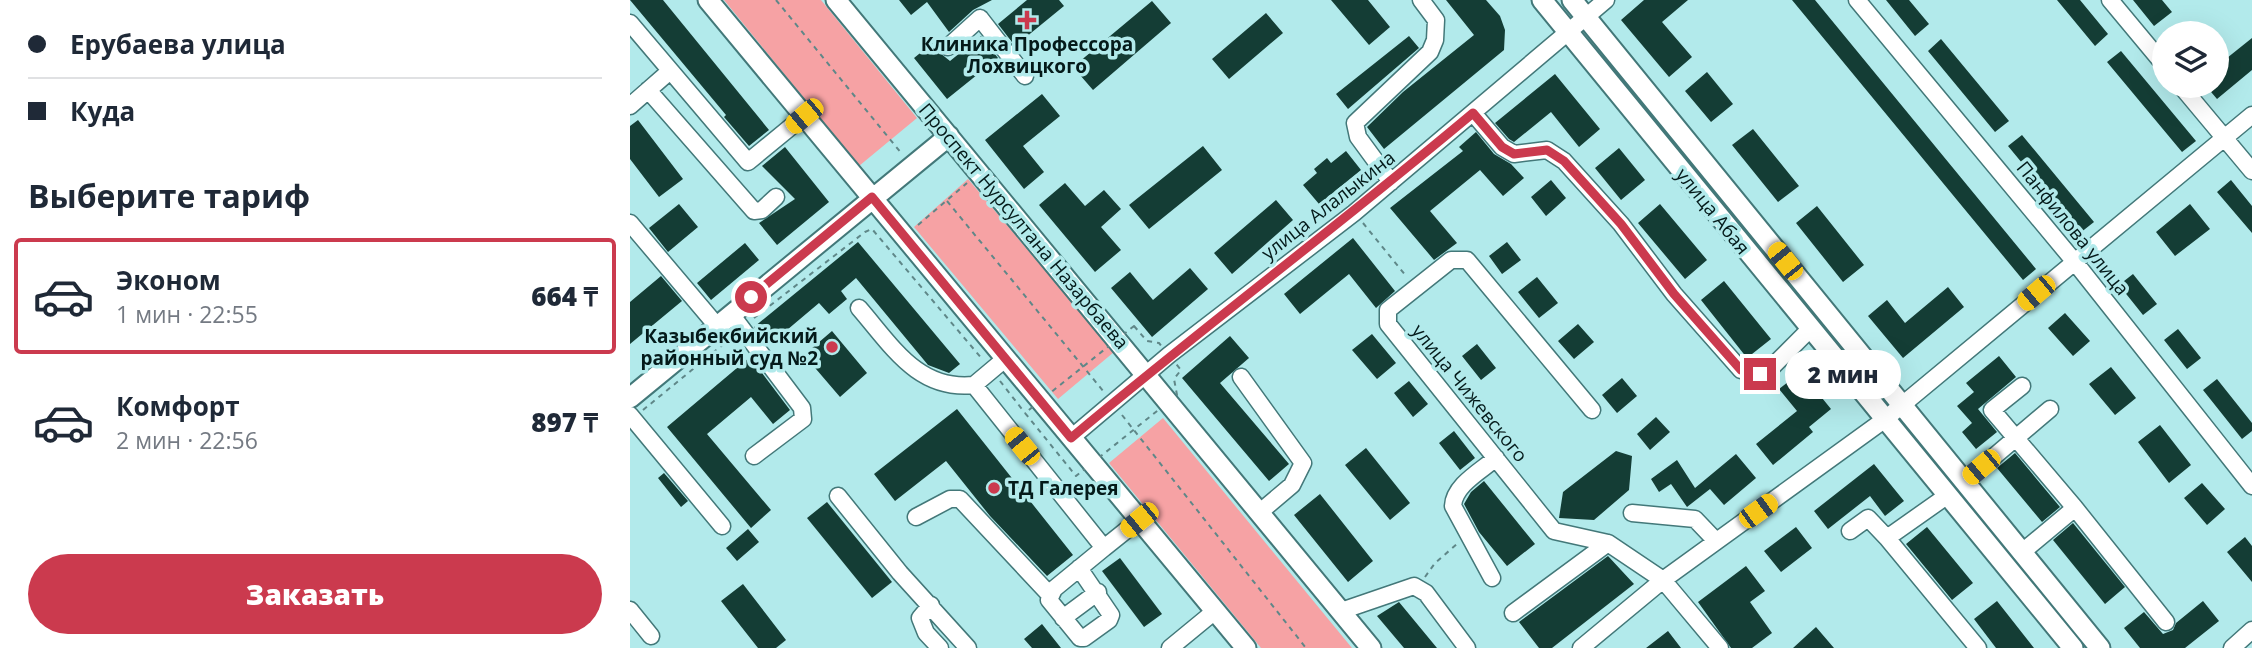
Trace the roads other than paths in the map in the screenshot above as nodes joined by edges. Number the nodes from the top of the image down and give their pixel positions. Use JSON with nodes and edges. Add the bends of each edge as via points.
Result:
{"nodes":[{"id":1,"x":708,"y":0,"type":"edge"},
{"id":2,"x":836,"y":0,"type":"edge"},
{"id":3,"x":1421,"y":0,"type":"edge"},
{"id":4,"x":1542,"y":0,"type":"edge"},
{"id":5,"x":1572,"y":0,"type":"edge"},
{"id":6,"x":1606,"y":0,"type":"edge"},
{"id":7,"x":1857,"y":0,"type":"edge"},
{"id":8,"x":2110,"y":0,"type":"edge"},
{"id":9,"x":1586,"y":17,"type":"junction"},
{"id":10,"x":630,"y":23,"type":"edge"},
{"id":11,"x":1568,"y":33,"type":"junction"},
{"id":12,"x":948,"y":47,"type":"dead end"},
{"id":13,"x":2152,"y":50,"type":"edge"},
{"id":14,"x":670,"y":71,"type":"junction"},
{"id":15,"x":1025,"y":76,"type":"dead end"},
{"id":16,"x":648,"y":90,"type":"junction"},
{"id":17,"x":2191,"y":98,"type":"edge"},
{"id":18,"x":630,"y":106,"type":"edge"},
{"id":19,"x":1473,"y":113,"type":"junction"},
{"id":20,"x":804,"y":116,"type":"junction"},
{"id":21,"x":2252,"y":116,"type":"edge"},
{"id":22,"x":949,"y":136,"type":"junction"},
{"id":23,"x":2225,"y":138,"type":"junction"},
{"id":24,"x":2252,"y":172,"type":"edge"},
{"id":25,"x":1391,"y":182,"type":"junction"},
{"id":26,"x":776,"y":197,"type":"dead end"},
{"id":27,"x":872,"y":197,"type":"junction"},
{"id":28,"x":630,"y":223,"type":"edge"},
{"id":29,"x":2074,"y":261,"type":"junction"},
{"id":30,"x":859,"y":309,"type":"dead end"},
{"id":31,"x":730,"y":323,"type":"junction"},
{"id":32,"x":1810,"y":329,"type":"junction"},
{"id":33,"x":998,"y":365,"type":"junction"},
{"id":34,"x":1147,"y":374,"type":"junction"},
{"id":35,"x":1241,"y":377,"type":"dead end"},
{"id":36,"x":974,"y":385,"type":"junction"},
{"id":37,"x":2022,"y":386,"type":"dead end"},
{"id":38,"x":630,"y":398,"type":"edge"},
{"id":39,"x":1902,"y":405,"type":"junction"},
{"id":40,"x":1592,"y":410,"type":"dead end"},
{"id":41,"x":2050,"y":410,"type":"dead end"},
{"id":42,"x":631,"y":417,"type":"edge"},
{"id":43,"x":1884,"y":420,"type":"junction"},
{"id":44,"x":2016,"y":437,"type":"junction"},
{"id":45,"x":1071,"y":438,"type":"junction"},
{"id":46,"x":754,"y":456,"type":"dead end"},
{"id":47,"x":1496,"y":458,"type":"junction"},
{"id":48,"x":1964,"y":482,"type":"junction"},
{"id":49,"x":2252,"y":486,"type":"edge"},
{"id":50,"x":1948,"y":495,"type":"junction"},
{"id":51,"x":838,"y":496,"type":"dead end"},
{"id":52,"x":2075,"y":508,"type":"junction"},
{"id":53,"x":1260,"y":512,"type":"junction"},
{"id":54,"x":1632,"y":513,"type":"dead end"},
{"id":55,"x":916,"y":517,"type":"dead end"},
{"id":56,"x":1139,"y":520,"type":"junction"},
{"id":57,"x":722,"y":526,"type":"dead end"},
{"id":58,"x":1850,"y":531,"type":"dead end"},
{"id":59,"x":1887,"y":538,"type":"junction"},
{"id":60,"x":1716,"y":541,"type":"junction"},
{"id":61,"x":1608,"y":542,"type":"junction"},
{"id":62,"x":1104,"y":548,"type":"junction"},
{"id":63,"x":2021,"y":553,"type":"junction"},
{"id":64,"x":1079,"y":568,"type":"junction"},
{"id":65,"x":1492,"y":578,"type":"dead end"},
{"id":66,"x":1663,"y":580,"type":"junction"},
{"id":67,"x":1098,"y":592,"type":"junction"},
{"id":68,"x":1049,"y":594,"type":"junction"},
{"id":69,"x":931,"y":605,"type":"junction"},
{"id":70,"x":630,"y":610,"type":"edge"},
{"id":71,"x":1215,"y":611,"type":"junction"},
{"id":72,"x":1341,"y":611,"type":"junction"},
{"id":73,"x":1513,"y":613,"type":"dead end"},
{"id":74,"x":1063,"y":618,"type":"junction"},
{"id":75,"x":2165,"y":621,"type":"dead end"},
{"id":76,"x":2252,"y":630,"type":"edge"},
{"id":77,"x":651,"y":636,"type":"dead end"},
{"id":78,"x":940,"y":648,"type":"edge"},
{"id":79,"x":968,"y":648,"type":"edge"},
{"id":80,"x":1170,"y":648,"type":"edge"},
{"id":81,"x":1246,"y":648,"type":"edge"},
{"id":82,"x":1371,"y":648,"type":"edge"},
{"id":83,"x":1467,"y":648,"type":"edge"},
{"id":84,"x":1581,"y":648,"type":"edge"},
{"id":85,"x":1720,"y":648,"type":"edge"},
{"id":86,"x":1978,"y":648,"type":"edge"},
{"id":87,"x":2073,"y":648,"type":"edge"},
{"id":88,"x":2099,"y":648,"type":"edge"},
{"id":89,"x":2232,"y":648,"type":"edge"}],
"edges":[{"from":1,"to":20,"type":"main road"},
{"from":2,"to":22,"type":"main road","name":"Проспект Нурсултана Назарбаева"},
{"from":3,"to":25,"type":"street","via":[[1436,20],[1430,52],[1355,123],[1358,136]]},
{"from":4,"to":11,"type":"main road","name":"улица Абая"},
{"from":5,"to":9,"type":"main road","name":"улица Абая"},
{"from":6,"to":9,"type":"street","name":"улица Алалыкина"},
{"from":7,"to":29,"type":"street","name":"Панфилова улица"},
{"from":8,"to":13,"type":"street"},
{"from":9,"to":11,"type":"street","name":"улица Алалыкина"},
{"from":9,"to":39,"type":"main road","name":"улица Абая"},
{"from":10,"to":14,"type":"street"},
{"from":11,"to":19,"type":"street","name":"улица Алалыкина"},
{"from":11,"to":32,"type":"main road","name":"улица Абая"},
{"from":12,"to":15,"type":"street","via":[[980,18]]},
{"from":14,"to":16,"type":"street"},
{"from":14,"to":20,"type":"street","via":[[748,162]]},
{"from":16,"to":18,"type":"street"},
{"from":16,"to":26,"type":"street","via":[[754,211]]},
{"from":17,"to":23,"type":"street"},
{"from":19,"to":25,"type":"street","name":"улица Алалыкина"},
{"from":19,"to":32,"type":"street","via":[[1502,147],[1514,154],[1547,150],[1564,161],[1741,370],[1760,374],[1769,370]]},
{"from":20,"to":27,"type":"main road"},
{"from":21,"to":23,"type":"street"},
{"from":22,"to":27,"type":"main road"},
{"from":22,"to":34,"type":"main road","name":"Проспект Нурсултана Назарбаева"},
{"from":23,"to":24,"type":"street"},
{"from":23,"to":29,"type":"street"},
{"from":25,"to":34,"type":"street","name":"улица Алалыкина"},
{"from":27,"to":31,"type":"main road"},
{"from":27,"to":33,"type":"main road"},
{"from":28,"to":31,"type":"street"},
{"from":29,"to":39,"type":"street"},
{"from":29,"to":49,"type":"street","name":"Панфилова улица"},
{"from":30,"to":36,"type":"street","via":[[915,372],[954,387]]},
{"from":31,"to":38,"type":"main road"},
{"from":31,"to":46,"type":"street","via":[[804,415]]},
{"from":32,"to":43,"type":"main road","name":"улица Абая"},
{"from":33,"to":36,"type":"street"},
{"from":33,"to":45,"type":"main road"},
{"from":34,"to":45,"type":"street","name":"улица Алалыкина"},
{"from":34,"to":53,"type":"main road","name":"Проспект Нурсултана Назарбаева"},
{"from":35,"to":53,"type":"street","via":[[1303,463],[1292,485]]},
{"from":36,"to":62,"type":"street"},
{"from":37,"to":44,"type":"street","via":[[1992,410]]},
{"from":39,"to":43,"type":"street"},
{"from":39,"to":48,"type":"main road","name":"улица Абая"},
{"from":40,"to":47,"type":"street","name":"улица Чижевского","via":[[1467,260],[1451,260],[1388,310],[1388,324]]},
{"from":41,"to":44,"type":"street"},
{"from":42,"to":57,"type":"street"},
{"from":43,"to":50,"type":"main road","name":"улица Абая"},
{"from":43,"to":60,"type":"street"},
{"from":44,"to":48,"type":"street"},
{"from":44,"to":52,"type":"street"},
{"from":45,"to":56,"type":"main road"},
{"from":47,"to":61,"type":"street","name":"улица Чижевского","via":[[1554,531]]},
{"from":47,"to":65,"type":"street","via":[[1455,494],[1453,506]]},
{"from":48,"to":63,"type":"main road","name":"улица Абая"},
{"from":50,"to":59,"type":"street"},
{"from":50,"to":87,"type":"main road","name":"улица Абая"},
{"from":51,"to":69,"type":"street"},
{"from":52,"to":63,"type":"street"},
{"from":52,"to":75,"type":"street"},
{"from":53,"to":72,"type":"main road","name":"Проспект Нурсултана Назарбаева"},
{"from":54,"to":60,"type":"street","via":[[1695,519]]},
{"from":55,"to":68,"type":"street","via":[[950,499],[960,499]]},
{"from":56,"to":62,"type":"street"},
{"from":56,"to":71,"type":"main road"},
{"from":58,"to":59,"type":"street","via":[[1868,518]]},
{"from":59,"to":86,"type":"street"},
{"from":60,"to":66,"type":"street"},
{"from":61,"to":66,"type":"street","name":"улица Чижевского"},
{"from":61,"to":73,"type":"street"},
{"from":62,"to":64,"type":"street"},
{"from":63,"to":88,"type":"main road","name":"улица Абая"},
{"from":64,"to":67,"type":"street"},
{"from":64,"to":68,"type":"street"},
{"from":66,"to":84,"type":"street"},
{"from":66,"to":85,"type":"street","name":"улица Чижевского"},
{"from":67,"to":74,"type":"street"},
{"from":67,"to":74,"type":"street","via":[[1111,615],[1090,636],[1080,638]]},
{"from":68,"to":74,"type":"street"},
{"from":69,"to":78,"type":"street","via":[[920,618]]},
{"from":69,"to":79,"type":"street"},
{"from":70,"to":77,"type":"street"},
{"from":71,"to":80,"type":"street"},
{"from":71,"to":81,"type":"main road"},
{"from":72,"to":82,"type":"main road","name":"Проспект Нурсултана Назарбаева"},
{"from":72,"to":83,"type":"street","via":[[1407,586],[1417,588],[1426,593]]},
{"from":76,"to":89,"type":"street"}]}
